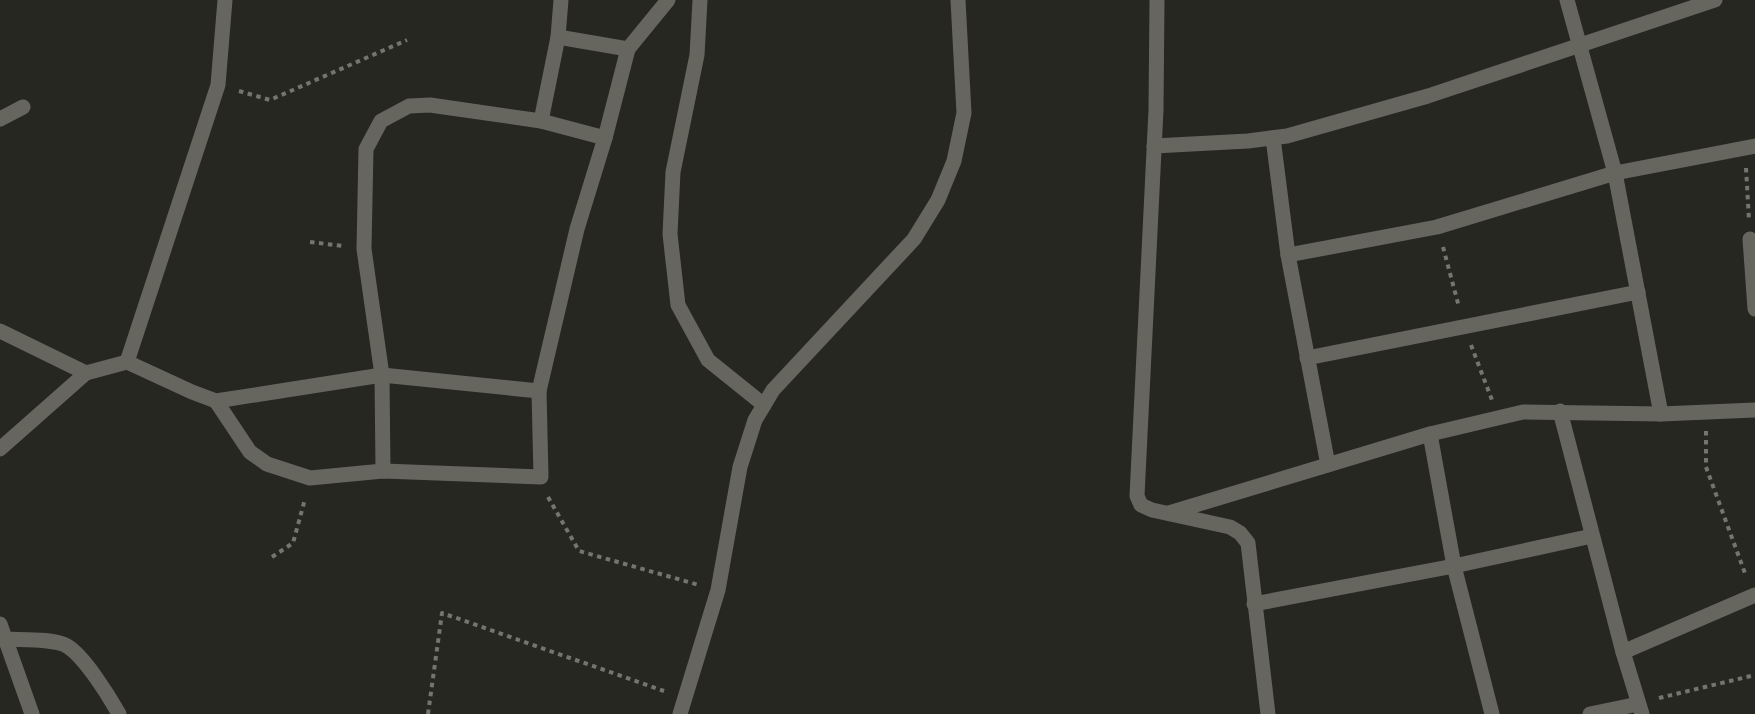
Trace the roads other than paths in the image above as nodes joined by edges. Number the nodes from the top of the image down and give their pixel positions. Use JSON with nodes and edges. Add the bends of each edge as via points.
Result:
{"nodes":[{"id":1,"x":225,"y":0,"type":"edge"},
{"id":2,"x":561,"y":0,"type":"edge"},
{"id":3,"x":668,"y":0,"type":"edge"},
{"id":4,"x":700,"y":0,"type":"edge"},
{"id":5,"x":958,"y":0,"type":"edge"},
{"id":6,"x":1157,"y":0,"type":"edge"},
{"id":7,"x":1567,"y":0,"type":"edge"},
{"id":8,"x":1715,"y":0,"type":"edge"},
{"id":9,"x":558,"y":37,"type":"junction"},
{"id":10,"x":1580,"y":44,"type":"junction"},
{"id":11,"x":628,"y":49,"type":"junction"},
{"id":12,"x":23,"y":107,"type":"dead end"},
{"id":13,"x":0,"y":119,"type":"edge"},
{"id":14,"x":542,"y":121,"type":"junction"},
{"id":15,"x":605,"y":138,"type":"junction"},
{"id":16,"x":1273,"y":138,"type":"junction"},
{"id":17,"x":1154,"y":146,"type":"junction"},
{"id":18,"x":1750,"y":147,"type":"edge"},
{"id":19,"x":1615,"y":173,"type":"junction"},
{"id":20,"x":1750,"y":239,"type":"road end"},
{"id":21,"x":1288,"y":255,"type":"junction"},
{"id":22,"x":1638,"y":292,"type":"junction"},
{"id":23,"x":1755,"y":309,"type":"edge"},
{"id":24,"x":0,"y":331,"type":"edge"},
{"id":25,"x":1307,"y":358,"type":"junction"},
{"id":26,"x":127,"y":362,"type":"junction"},
{"id":27,"x":86,"y":373,"type":"junction"},
{"id":28,"x":382,"y":375,"type":"junction"},
{"id":29,"x":539,"y":391,"type":"junction"},
{"id":30,"x":216,"y":400,"type":"junction"},
{"id":31,"x":764,"y":405,"type":"junction"},
{"id":32,"x":1755,"y":410,"type":"edge"},
{"id":33,"x":1560,"y":411,"type":"junction"},
{"id":34,"x":1661,"y":414,"type":"junction"},
{"id":35,"x":1430,"y":434,"type":"junction"},
{"id":36,"x":0,"y":449,"type":"edge"},
{"id":37,"x":1329,"y":465,"type":"junction"},
{"id":38,"x":383,"y":471,"type":"junction"},
{"id":39,"x":1164,"y":514,"type":"junction"},
{"id":40,"x":1592,"y":536,"type":"junction"},
{"id":41,"x":1454,"y":566,"type":"junction"},
{"id":42,"x":1754,"y":595,"type":"edge"},
{"id":43,"x":1254,"y":604,"type":"junction"},
{"id":44,"x":0,"y":624,"type":"edge"},
{"id":45,"x":5,"y":639,"type":"junction"},
{"id":46,"x":1623,"y":652,"type":"junction"},
{"id":47,"x":1640,"y":709,"type":"edge"},
{"id":48,"x":32,"y":714,"type":"edge"},
{"id":49,"x":119,"y":714,"type":"edge"},
{"id":50,"x":680,"y":714,"type":"edge"},
{"id":51,"x":1268,"y":714,"type":"edge"},
{"id":52,"x":1492,"y":714,"type":"edge"},
{"id":53,"x":1590,"y":714,"type":"edge"}],
"edges":[{"from":1,"to":26,"type":"street","via":[[218,85]]},
{"from":2,"to":9,"type":"street"},
{"from":3,"to":11,"type":"street"},
{"from":4,"to":31,"type":"street","via":[[697,55],[673,172],[670,234],[678,305],[708,360]]},
{"from":5,"to":31,"type":"street","via":[[964,113],[954,161],[938,200],[914,239],[772,390]]},
{"from":6,"to":17,"type":"street"},
{"from":7,"to":10,"type":"street"},
{"from":8,"to":10,"type":"street"},
{"from":9,"to":11,"type":"street"},
{"from":9,"to":14,"type":"street"},
{"from":10,"to":16,"type":"street","via":[[1428,96]]},
{"from":10,"to":19,"type":"street"},
{"from":11,"to":15,"type":"street"},
{"from":12,"to":13,"type":"street"},
{"from":14,"to":15,"type":"street"},
{"from":14,"to":28,"type":"street","via":[[430,105],[409,106],[381,121],[366,149],[364,249]]},
{"from":15,"to":29,"type":"street","via":[[577,229]]},
{"from":16,"to":17,"type":"street"},
{"from":16,"to":21,"type":"street"},
{"from":17,"to":39,"type":"street","via":[[1137,496],[1141,505]]},
{"from":18,"to":19,"type":"street"},
{"from":19,"to":21,"type":"street","via":[[1437,227]]},
{"from":19,"to":22,"type":"street"},
{"from":20,"to":23,"type":"street"},
{"from":21,"to":25,"type":"street"},
{"from":22,"to":25,"type":"street"},
{"from":22,"to":34,"type":"street"},
{"from":24,"to":27,"type":"street"},
{"from":25,"to":37,"type":"street"},
{"from":26,"to":27,"type":"street"},
{"from":26,"to":30,"type":"street"},
{"from":27,"to":36,"type":"street"},
{"from":28,"to":29,"type":"street"},
{"from":28,"to":30,"type":"street"},
{"from":28,"to":38,"type":"street"},
{"from":29,"to":38,"type":"street","via":[[541,477]]},
{"from":30,"to":38,"type":"street","via":[[250,452],[267,464],[310,478]]},
{"from":31,"to":50,"type":"street","via":[[740,467],[718,590]]},
{"from":32,"to":34,"type":"street"},
{"from":33,"to":34,"type":"street"},
{"from":33,"to":35,"type":"street","via":[[1523,412]]},
{"from":33,"to":40,"type":"street"},
{"from":35,"to":37,"type":"street"},
{"from":35,"to":41,"type":"street"},
{"from":37,"to":39,"type":"street"},
{"from":39,"to":43,"type":"street","via":[[1210,522],[1240,533],[1248,543]]},
{"from":40,"to":41,"type":"street"},
{"from":40,"to":46,"type":"street"},
{"from":41,"to":43,"type":"street"},
{"from":41,"to":52,"type":"street"},
{"from":42,"to":46,"type":"street"},
{"from":43,"to":51,"type":"street"},
{"from":44,"to":45,"type":"street"},
{"from":45,"to":48,"type":"street"},
{"from":45,"to":49,"type":"street","via":[[67,645],[105,690]]},
{"from":46,"to":47,"type":"street"},
{"from":47,"to":53,"type":"street"}]}
